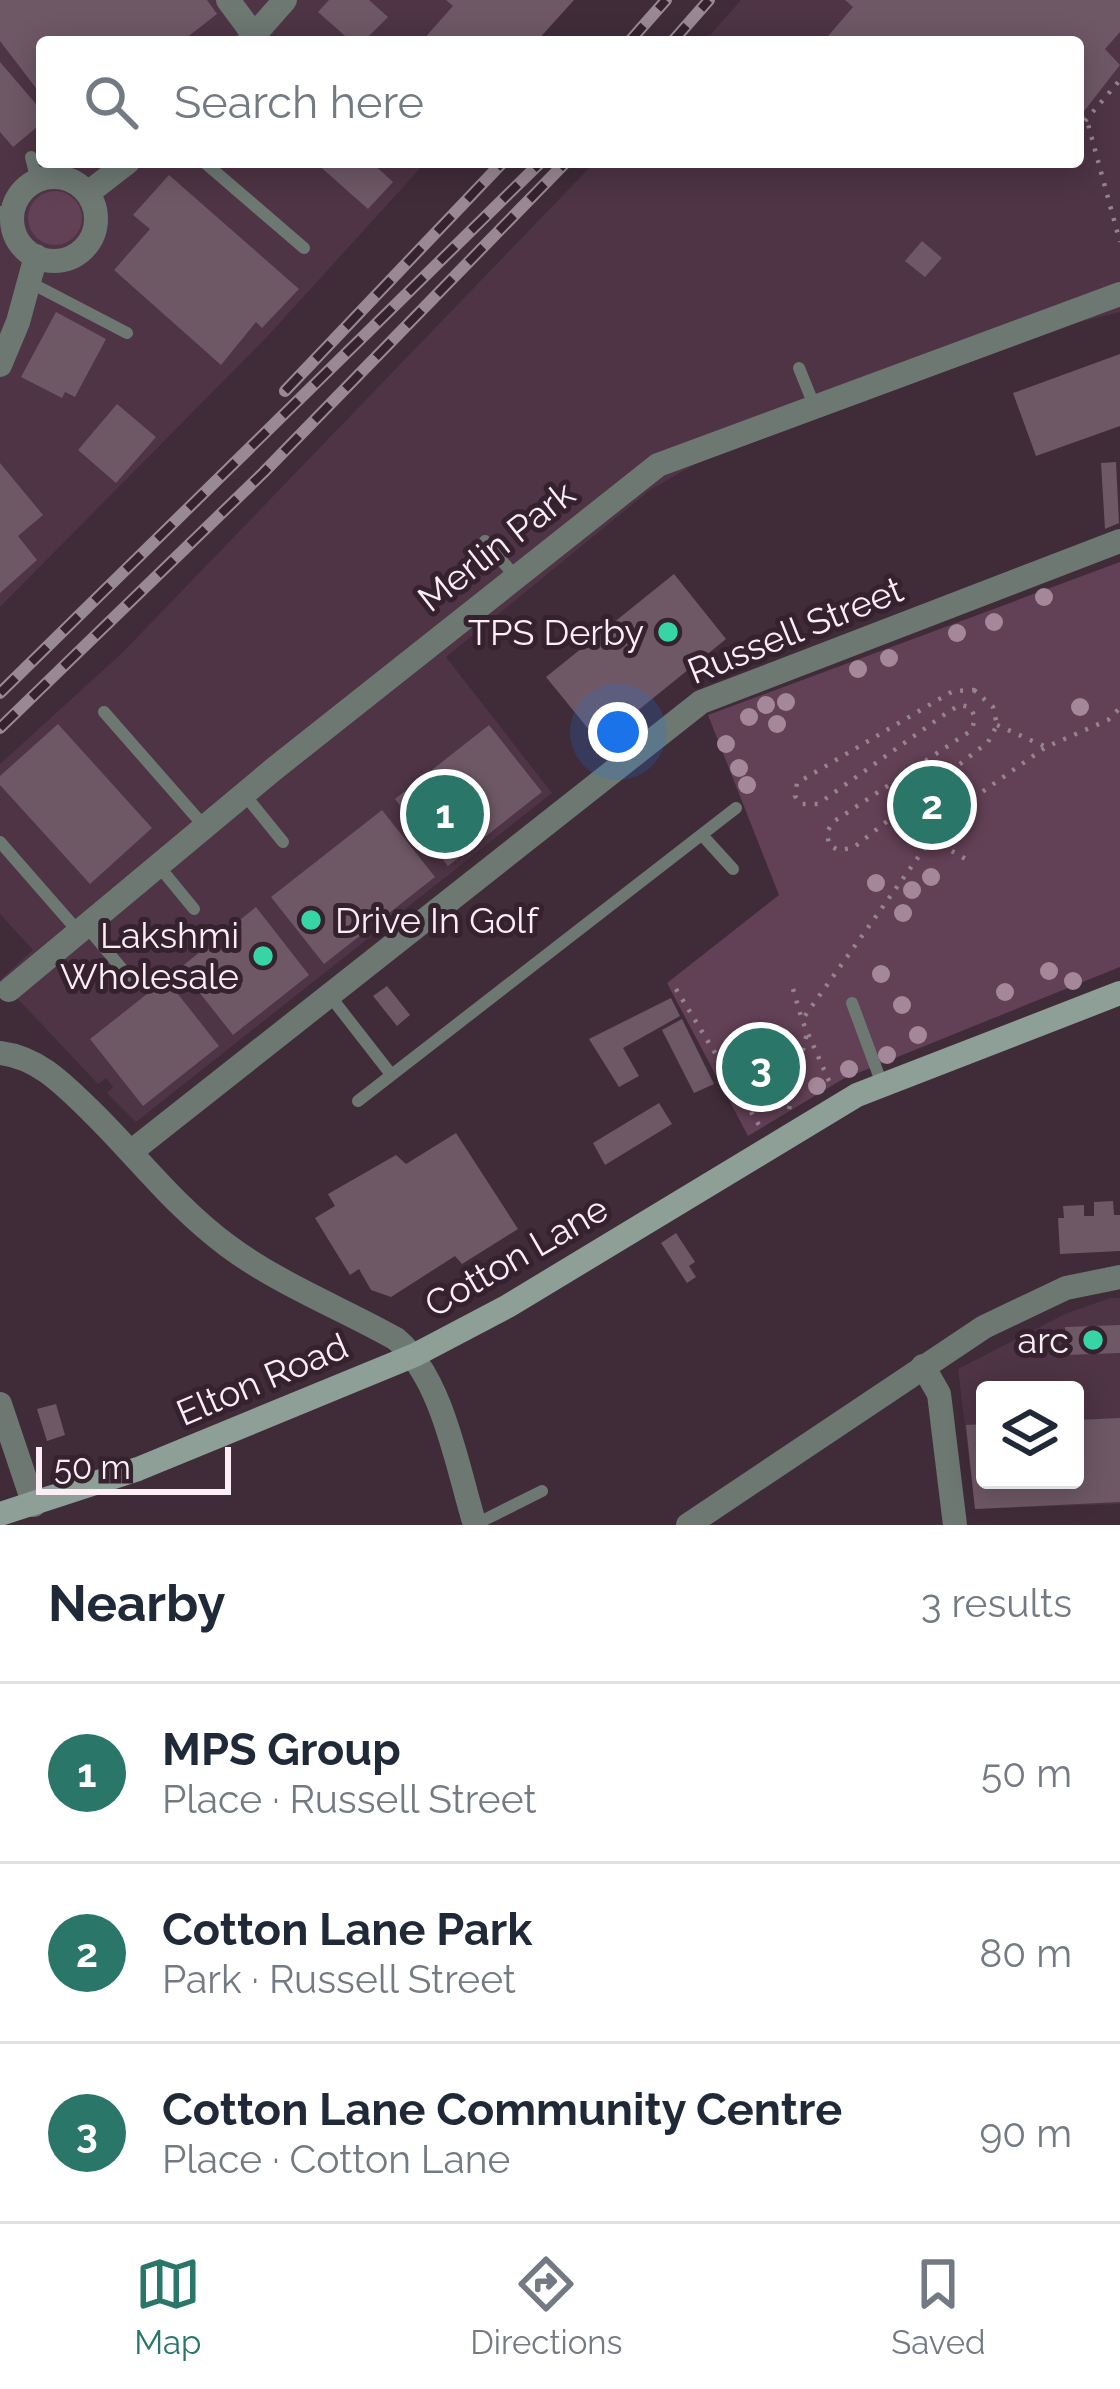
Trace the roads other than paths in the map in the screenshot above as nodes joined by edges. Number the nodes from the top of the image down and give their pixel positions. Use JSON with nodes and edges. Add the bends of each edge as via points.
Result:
{"nodes":[{"id":1,"x":228,"y":0,"type":"edge"},
{"id":2,"x":285,"y":0,"type":"edge"},
{"id":3,"x":250,"y":36,"type":"edge"},
{"id":4,"x":253,"y":36,"type":"edge"},
{"id":5,"x":120,"y":168,"type":"edge"},
{"id":6,"x":212,"y":168,"type":"edge"},
{"id":7,"x":88,"y":193,"type":"junction"},
{"id":8,"x":6,"y":212,"type":"edge"},
{"id":9,"x":304,"y":248,"type":"dead end"},
{"id":10,"x":36,"y":256,"type":"junction"},
{"id":11,"x":29,"y":282,"type":"junction"},
{"id":12,"x":1120,"y":294,"type":"edge"},
{"id":13,"x":127,"y":333,"type":"dead end"},
{"id":14,"x":0,"y":365,"type":"edge"},
{"id":15,"x":799,"y":368,"type":"dead end"},
{"id":16,"x":814,"y":405,"type":"junction"},
{"id":17,"x":1120,"y":541,"type":"edge"},
{"id":18,"x":485,"y":542,"type":"dead end"},
{"id":19,"x":515,"y":576,"type":"junction"},
{"id":20,"x":104,"y":712,"type":"dead end"},
{"id":21,"x":244,"y":794,"type":"junction"},
{"id":22,"x":736,"y":808,"type":"dead end"},
{"id":23,"x":204,"y":826,"type":"junction"},
{"id":24,"x":702,"y":836,"type":"junction"},
{"id":25,"x":0,"y":842,"type":"edge"},
{"id":26,"x":283,"y":842,"type":"dead end"},
{"id":27,"x":157,"y":864,"type":"junction"},
{"id":28,"x":733,"y":869,"type":"dead end"},
{"id":29,"x":194,"y":909,"type":"dead end"},
{"id":30,"x":81,"y":927,"type":"junction"},
{"id":31,"x":128,"y":976,"type":"dead end"},
{"id":32,"x":1120,"y":993,"type":"edge"},
{"id":33,"x":4,"y":995,"type":"edge"},
{"id":34,"x":329,"y":995,"type":"junction"},
{"id":35,"x":852,"y":1003,"type":"dead end"},
{"id":36,"x":0,"y":1053,"type":"edge"},
{"id":37,"x":390,"y":1073,"type":"junction"},
{"id":38,"x":882,"y":1084,"type":"junction"},
{"id":39,"x":358,"y":1101,"type":"dead end"},
{"id":40,"x":132,"y":1151,"type":"junction"},
{"id":41,"x":1120,"y":1277,"type":"edge"},
{"id":42,"x":415,"y":1354,"type":"junction"},
{"id":43,"x":923,"y":1366,"type":"junction"},
{"id":44,"x":0,"y":1404,"type":"edge"},
{"id":45,"x":542,"y":1491,"type":"dead end"},
{"id":46,"x":34,"y":1504,"type":"junction"},
{"id":47,"x":0,"y":1514,"type":"edge"},
{"id":48,"x":475,"y":1525,"type":"edge"},
{"id":49,"x":688,"y":1525,"type":"edge"},
{"id":50,"x":955,"y":1525,"type":"edge"}],
"edges":[{"from":1,"to":3,"type":"street"},
{"from":2,"to":4,"type":"street"},
{"from":5,"to":7,"type":"street"},
{"from":6,"to":9,"type":"lane"},
{"from":7,"to":8,"type":"street","via":[[34,169]]},
{"from":7,"to":10,"type":"street","via":[[97,221],[88,245],[66,260]]},
{"from":8,"to":10,"type":"street"},
{"from":10,"to":11,"type":"street"},
{"from":11,"to":13,"type":"lane"},
{"from":11,"to":14,"type":"street"},
{"from":12,"to":16,"type":"street","name":"Merlin Park"},
{"from":15,"to":16,"type":"lane"},
{"from":16,"to":19,"type":"street","name":"Merlin Park","via":[[658,465]]},
{"from":17,"to":34,"type":"street","name":"Russell Street","via":[[701,702]]},
{"from":18,"to":19,"type":"lane"},
{"from":19,"to":21,"type":"street","name":"Merlin Park"},
{"from":20,"to":23,"type":"lane"},
{"from":21,"to":23,"type":"street","name":"Merlin Park"},
{"from":21,"to":26,"type":"lane"},
{"from":22,"to":24,"type":"lane"},
{"from":23,"to":27,"type":"street","name":"Merlin Park"},
{"from":24,"to":28,"type":"lane"},
{"from":24,"to":37,"type":"lane"},
{"from":25,"to":30,"type":"lane"},
{"from":27,"to":29,"type":"lane"},
{"from":27,"to":30,"type":"street","name":"Merlin Park"},
{"from":30,"to":31,"type":"lane"},
{"from":30,"to":33,"type":"street","name":"Merlin Park"},
{"from":32,"to":38,"type":"street","name":"Cotton Lane"},
{"from":34,"to":37,"type":"lane"},
{"from":34,"to":40,"type":"street","name":"Russell Street"},
{"from":35,"to":38,"type":"lane"},
{"from":36,"to":40,"type":"street","name":"Cotton Lane","via":[[49,1072]]},
{"from":37,"to":39,"type":"lane"},
{"from":38,"to":42,"type":"street","name":"Cotton Lane"},
{"from":40,"to":42,"type":"street","name":"Cotton Lane","via":[[231,1248]]},
{"from":41,"to":43,"type":"street","via":[[1025,1305]]},
{"from":42,"to":46,"type":"street","name":"Elton Road"},
{"from":42,"to":48,"type":"street"},
{"from":43,"to":49,"type":"street"},
{"from":43,"to":50,"type":"street","via":[[939,1394]]},
{"from":44,"to":46,"type":"street"},
{"from":45,"to":48,"type":"lane"},
{"from":46,"to":47,"type":"street","name":"Elton Road"}]}
